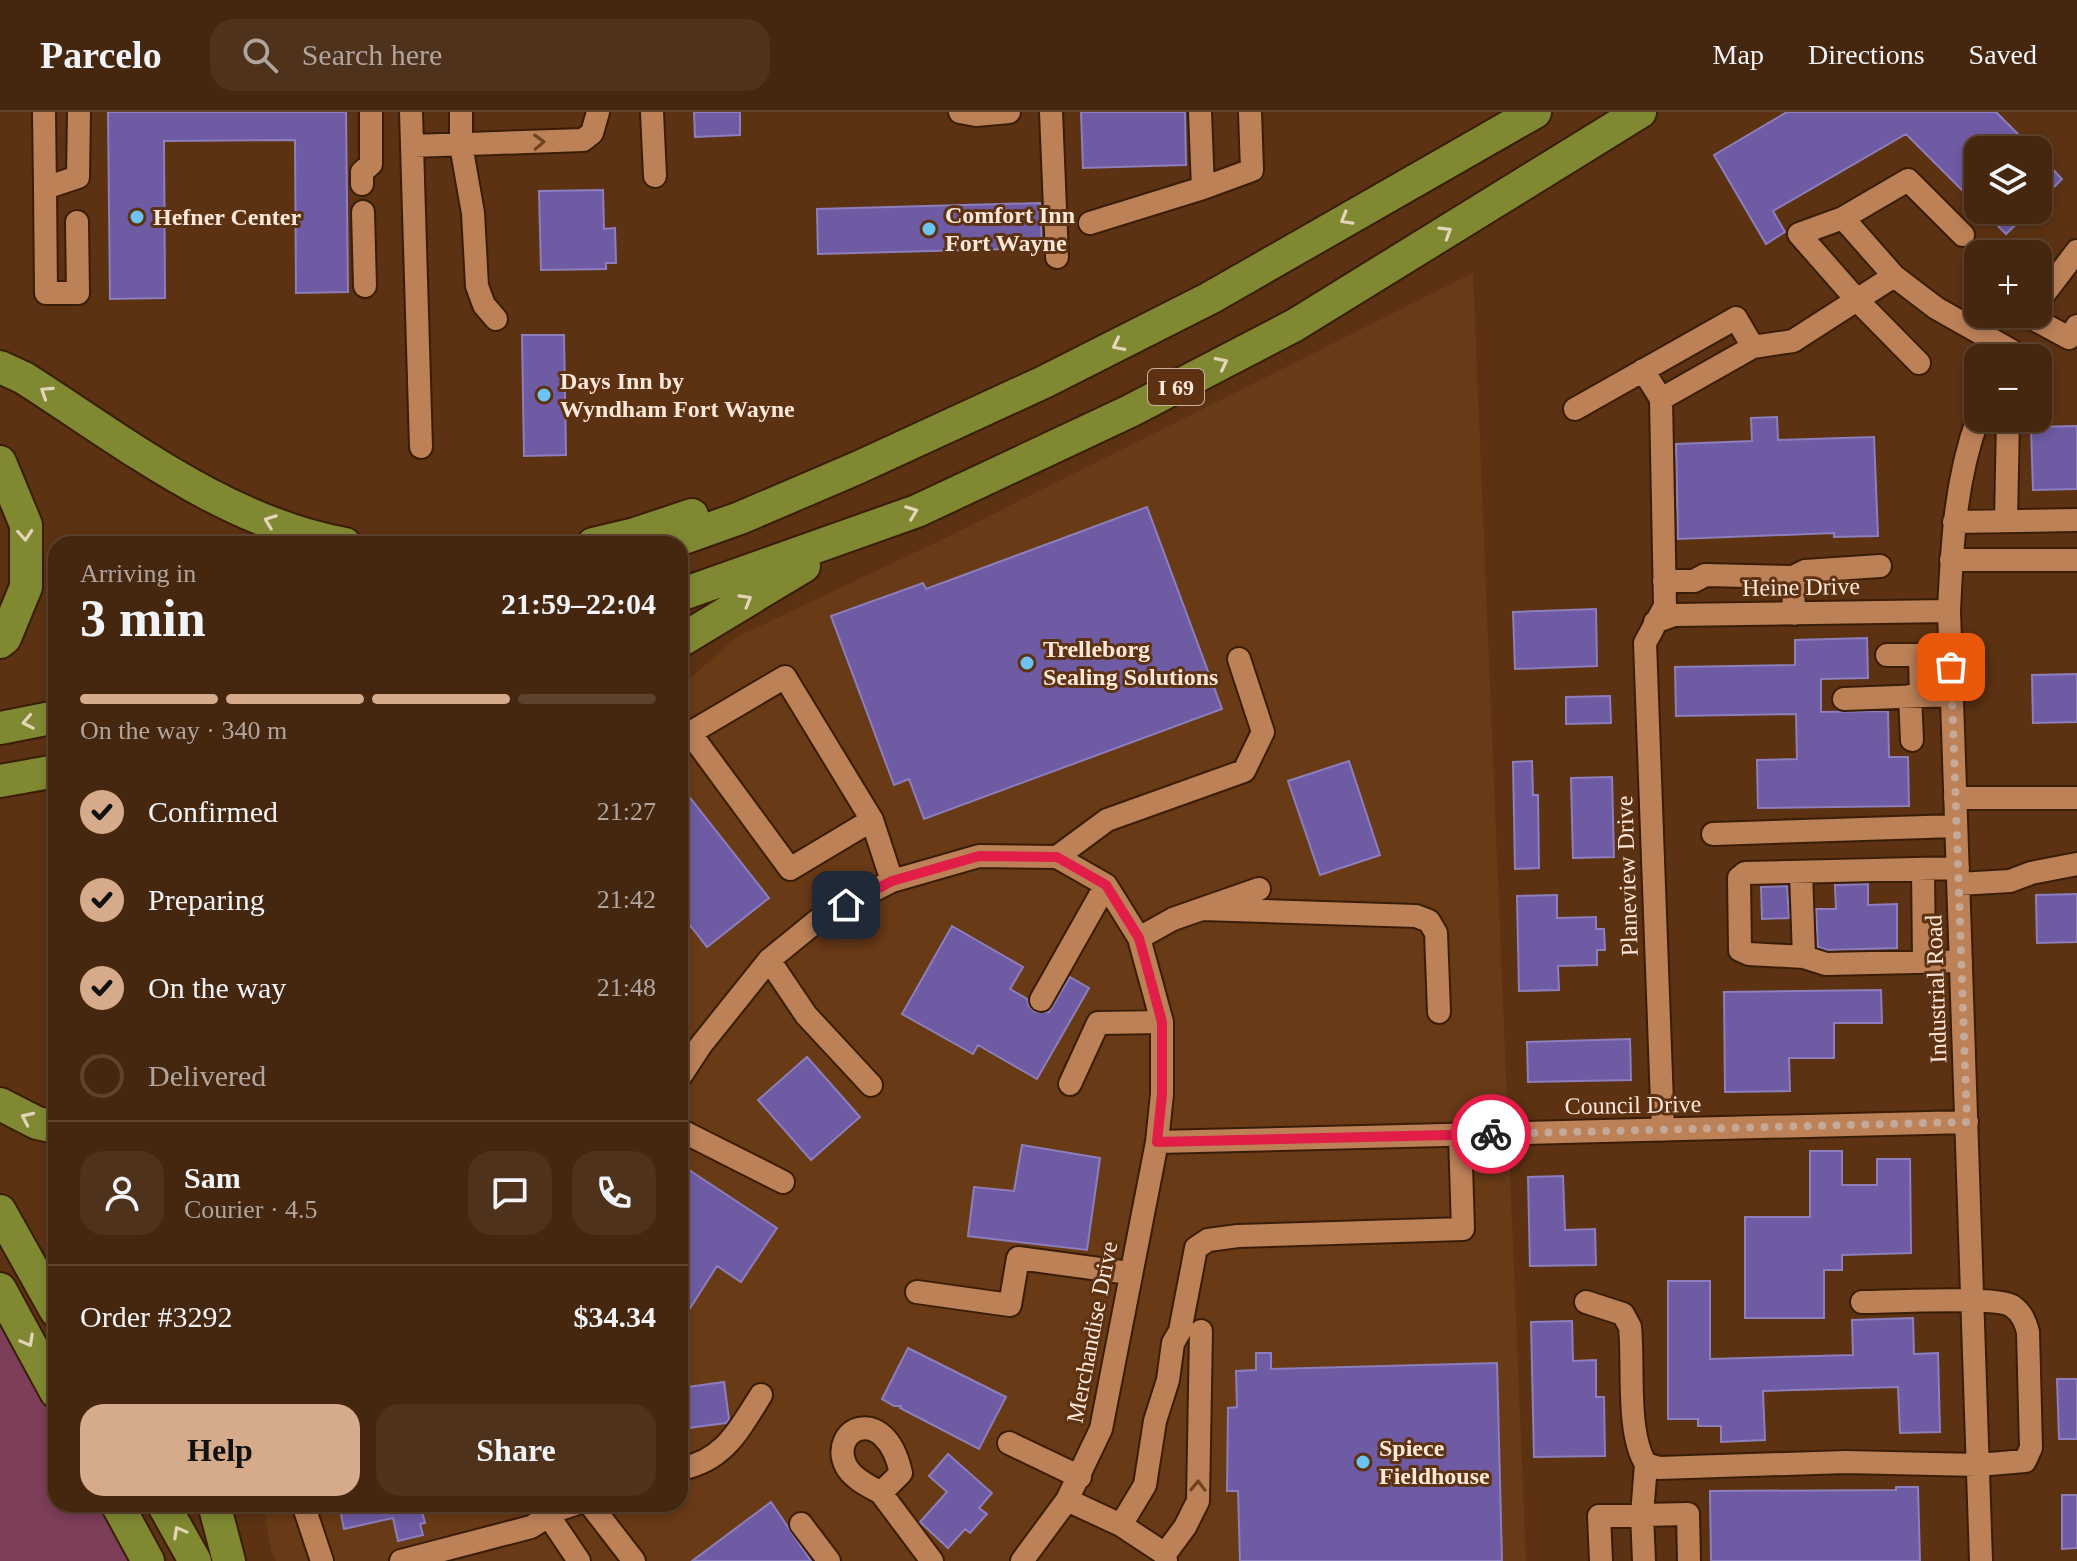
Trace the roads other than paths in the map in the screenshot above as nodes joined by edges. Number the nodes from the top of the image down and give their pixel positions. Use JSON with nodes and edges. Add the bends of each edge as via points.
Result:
{"nodes":[{"id":1,"x":44,"y":112,"type":"edge"},
{"id":2,"x":79,"y":112,"type":"edge"},
{"id":3,"x":371,"y":112,"type":"edge"},
{"id":4,"x":411,"y":112,"type":"edge"},
{"id":5,"x":461,"y":112,"type":"edge"},
{"id":6,"x":598,"y":112,"type":"edge"},
{"id":7,"x":652,"y":112,"type":"edge"},
{"id":8,"x":960,"y":112,"type":"edge"},
{"id":9,"x":1001,"y":112,"type":"edge"},
{"id":10,"x":1009,"y":112,"type":"edge"},
{"id":11,"x":1051,"y":112,"type":"edge"},
{"id":12,"x":1200,"y":112,"type":"edge"},
{"id":13,"x":1250,"y":112,"type":"edge"},
{"id":14,"x":1535,"y":112,"type":"edge"},
{"id":15,"x":1640,"y":112,"type":"edge"},
{"id":16,"x":461,"y":145,"type":"junction"},
{"id":17,"x":412,"y":146,"type":"junction"},
{"id":18,"x":655,"y":176,"type":"dead end"},
{"id":19,"x":362,"y":184,"type":"dead end"},
{"id":20,"x":45,"y":188,"type":"junction"},
{"id":21,"x":1203,"y":188,"type":"junction"},
{"id":22,"x":363,"y":212,"type":"dead end"},
{"id":23,"x":1843,"y":218,"type":"junction"},
{"id":24,"x":77,"y":222,"type":"dead end"},
{"id":25,"x":1090,"y":223,"type":"dead end"},
{"id":26,"x":1963,"y":235,"type":"dead end"},
{"id":27,"x":2077,"y":251,"type":"edge"},
{"id":28,"x":1057,"y":257,"type":"dead end"},
{"id":29,"x":1894,"y":276,"type":"junction"},
{"id":30,"x":2052,"y":285,"type":"edge"},
{"id":31,"x":365,"y":286,"type":"dead end"},
{"id":32,"x":1857,"y":300,"type":"junction"},
{"id":33,"x":496,"y":319,"type":"dead end"},
{"id":34,"x":2052,"y":325,"type":"edge"},
{"id":35,"x":2077,"y":326,"type":"edge"},
{"id":36,"x":1994,"y":344,"type":"edge"},
{"id":37,"x":1753,"y":347,"type":"junction"},
{"id":38,"x":1919,"y":363,"type":"dead end"},
{"id":39,"x":0,"y":367,"type":"edge"},
{"id":40,"x":1643,"y":370,"type":"junction"},
{"id":41,"x":1661,"y":399,"type":"junction"},
{"id":42,"x":1575,"y":409,"type":"dead end"},
{"id":43,"x":1973,"y":432,"type":"edge"},
{"id":44,"x":2008,"y":432,"type":"edge"},
{"id":45,"x":421,"y":447,"type":"dead end"},
{"id":46,"x":0,"y":462,"type":"edge"},
{"id":47,"x":857,"y":468,"type":"junction"},
{"id":48,"x":2077,"y":520,"type":"edge"},
{"id":49,"x":2006,"y":521,"type":"junction"},
{"id":50,"x":1954,"y":522,"type":"junction"},
{"id":51,"x":870,"y":527,"type":"junction"},
{"id":52,"x":317,"y":536,"type":"edge"},
{"id":53,"x":627,"y":536,"type":"edge"},
{"id":54,"x":688,"y":537,"type":"edge"},
{"id":55,"x":1951,"y":560,"type":"junction"},
{"id":56,"x":2077,"y":560,"type":"edge"},
{"id":57,"x":1880,"y":566,"type":"dead end"},
{"id":58,"x":1793,"y":577,"type":"junction"},
{"id":59,"x":1664,"y":581,"type":"junction"},
{"id":60,"x":688,"y":592,"type":"edge"},
{"id":61,"x":1949,"y":611,"type":"junction"},
{"id":62,"x":1794,"y":614,"type":"junction"},
{"id":63,"x":1655,"y":622,"type":"junction"},
{"id":64,"x":688,"y":636,"type":"edge"},
{"id":65,"x":0,"y":642,"type":"edge"},
{"id":66,"x":1887,"y":655,"type":"dead end"},
{"id":67,"x":1239,"y":659,"type":"dead end"},
{"id":68,"x":1952,"y":695,"type":"junction"},
{"id":69,"x":1916,"y":696,"type":"junction"},
{"id":70,"x":1844,"y":699,"type":"dead end"},
{"id":71,"x":48,"y":719,"type":"edge"},
{"id":72,"x":0,"y":728,"type":"edge"},
{"id":73,"x":1912,"y":740,"type":"dead end"},
{"id":74,"x":48,"y":773,"type":"edge"},
{"id":75,"x":0,"y":784,"type":"edge"},
{"id":76,"x":48,"y":787,"type":"edge"},
{"id":77,"x":1955,"y":798,"type":"junction"},
{"id":78,"x":2077,"y":798,"type":"edge"},
{"id":79,"x":872,"y":820,"type":"junction"},
{"id":80,"x":1956,"y":826,"type":"junction"},
{"id":81,"x":1713,"y":834,"type":"dead end"},
{"id":82,"x":1057,"y":857,"type":"junction"},
{"id":83,"x":2077,"y":864,"type":"edge"},
{"id":84,"x":1923,"y":869,"type":"junction"},
{"id":85,"x":1801,"y":872,"type":"junction"},
{"id":86,"x":1958,"y":876,"type":"junction"},
{"id":87,"x":892,"y":881,"type":"junction"},
{"id":88,"x":1106,"y":885,"type":"junction"},
{"id":89,"x":1259,"y":889,"type":"dead end"},
{"id":90,"x":1202,"y":909,"type":"junction"},
{"id":91,"x":1139,"y":938,"type":"junction"},
{"id":92,"x":1804,"y":957,"type":"junction"},
{"id":93,"x":769,"y":960,"type":"junction"},
{"id":94,"x":1961,"y":961,"type":"junction"},
{"id":95,"x":1924,"y":962,"type":"junction"},
{"id":96,"x":1041,"y":1000,"type":"dead end"},
{"id":97,"x":1439,"y":1012,"type":"dead end"},
{"id":98,"x":1162,"y":1022,"type":"junction"},
{"id":99,"x":688,"y":1065,"type":"edge"},
{"id":100,"x":1070,"y":1084,"type":"dead end"},
{"id":101,"x":871,"y":1085,"type":"dead end"},
{"id":102,"x":0,"y":1104,"type":"edge"},
{"id":103,"x":1967,"y":1122,"type":"junction"},
{"id":104,"x":48,"y":1125,"type":"edge"},
{"id":105,"x":1663,"y":1130,"type":"junction"},
{"id":106,"x":688,"y":1134,"type":"edge"},
{"id":107,"x":1460,"y":1135,"type":"junction"},
{"id":108,"x":1157,"y":1142,"type":"junction"},
{"id":109,"x":783,"y":1182,"type":"dead end"},
{"id":110,"x":0,"y":1211,"type":"edge"},
{"id":111,"x":1129,"y":1273,"type":"junction"},
{"id":112,"x":0,"y":1289,"type":"edge"},
{"id":113,"x":917,"y":1292,"type":"dead end"},
{"id":114,"x":48,"y":1297,"type":"edge"},
{"id":115,"x":1973,"y":1301,"type":"junction"},
{"id":116,"x":1586,"y":1302,"type":"dead end"},
{"id":117,"x":1862,"y":1302,"type":"dead end"},
{"id":118,"x":1191,"y":1331,"type":"junction"},
{"id":119,"x":48,"y":1377,"type":"edge"},
{"id":120,"x":761,"y":1395,"type":"dead end"},
{"id":121,"x":1009,"y":1443,"type":"dead end"},
{"id":122,"x":1646,"y":1464,"type":"junction"},
{"id":123,"x":1978,"y":1465,"type":"junction"},
{"id":124,"x":688,"y":1467,"type":"edge"},
{"id":125,"x":1080,"y":1477,"type":"junction"},
{"id":126,"x":881,"y":1493,"type":"junction"},
{"id":127,"x":1067,"y":1500,"type":"junction"},
{"id":128,"x":121,"y":1512,"type":"edge"},
{"id":129,"x":167,"y":1512,"type":"edge"},
{"id":130,"x":216,"y":1512,"type":"edge"},
{"id":131,"x":306,"y":1512,"type":"edge"},
{"id":132,"x":543,"y":1512,"type":"edge"},
{"id":133,"x":546,"y":1512,"type":"edge"},
{"id":134,"x":596,"y":1512,"type":"edge"},
{"id":135,"x":1642,"y":1515,"type":"junction"},
{"id":136,"x":801,"y":1524,"type":"dead end"},
{"id":137,"x":1121,"y":1525,"type":"junction"},
{"id":138,"x":1165,"y":1558,"type":"edge"},
{"id":139,"x":148,"y":1561,"type":"edge"},
{"id":140,"x":195,"y":1561,"type":"edge"},
{"id":141,"x":229,"y":1561,"type":"edge"},
{"id":142,"x":322,"y":1561,"type":"edge"},
{"id":143,"x":401,"y":1561,"type":"edge"},
{"id":144,"x":579,"y":1561,"type":"edge"},
{"id":145,"x":634,"y":1561,"type":"edge"},
{"id":146,"x":829,"y":1561,"type":"edge"},
{"id":147,"x":932,"y":1561,"type":"edge"},
{"id":148,"x":1022,"y":1561,"type":"edge"},
{"id":149,"x":1601,"y":1561,"type":"edge"},
{"id":150,"x":1644,"y":1561,"type":"edge"},
{"id":151,"x":1689,"y":1561,"type":"edge"},
{"id":152,"x":1981,"y":1561,"type":"edge"}],
"edges":[{"from":1,"to":20,"type":"street"},
{"from":2,"to":20,"type":"street","via":[[78,177]]},
{"from":3,"to":19,"type":"street","via":[[371,164],[362,172]]},
{"from":4,"to":17,"type":"street"},
{"from":5,"to":16,"type":"street"},
{"from":16,"to":6,"type":"street","one_way":true,"via":[[583,140],[592,133]]},
{"from":7,"to":18,"type":"street"},
{"from":8,"to":9,"type":"street"},
{"from":9,"to":10,"type":"street"},
{"from":11,"to":28,"type":"street"},
{"from":12,"to":21,"type":"street"},
{"from":13,"to":21,"type":"street","via":[[1252,170]]},
{"from":14,"to":47,"type":"highway","number":"I 69","one_way":true,"via":[[1210,298]]},
{"from":51,"to":15,"type":"highway","number":"I 69","one_way":true,"via":[[917,511],[1115,417],[1295,325]]},
{"from":16,"to":17,"type":"street"},
{"from":16,"to":33,"type":"street","via":[[473,213],[477,286]]},
{"from":17,"to":45,"type":"street"},
{"from":20,"to":24,"type":"street","via":[[46,293],[78,293]]},
{"from":21,"to":25,"type":"street"},
{"from":22,"to":31,"type":"street"},
{"from":23,"to":26,"type":"street","via":[[1908,180]]},
{"from":23,"to":29,"type":"street"},
{"from":23,"to":32,"type":"street","via":[[1799,234]]},
{"from":27,"to":30,"type":"street"},
{"from":29,"to":32,"type":"street"},
{"from":29,"to":36,"type":"street"},
{"from":32,"to":37,"type":"street","via":[[1793,341]]},
{"from":32,"to":38,"type":"street"},
{"from":34,"to":35,"type":"street","via":[[2069,338]]},
{"from":37,"to":40,"type":"street","via":[[1736,318]]},
{"from":37,"to":41,"type":"street"},
{"from":52,"to":39,"type":"highway","one_way":true,"via":[[224,502],[177,477]]},
{"from":40,"to":41,"type":"street"},
{"from":40,"to":42,"type":"street"},
{"from":41,"to":59,"type":"street","name":"Planeview Drive"},
{"from":43,"to":50,"type":"street","name":"Industrial Road"},
{"from":44,"to":49,"type":"street"},
{"from":46,"to":65,"type":"highway","one_way":true,"via":[[26,525],[26,587]]},
{"from":47,"to":53,"type":"highway"},
{"from":47,"to":54,"type":"highway","number":"I 69"},
{"from":48,"to":49,"type":"street"},
{"from":49,"to":50,"type":"street"},
{"from":50,"to":55,"type":"street","name":"Industrial Road"},
{"from":51,"to":60,"type":"highway","number":"I 69"},
{"from":64,"to":51,"type":"highway","one_way":true},
{"from":55,"to":56,"type":"street"},
{"from":55,"to":61,"type":"street","name":"Industrial Road"},
{"from":57,"to":58,"type":"street","via":[[1805,571]]},
{"from":58,"to":59,"type":"street","via":[[1705,575],[1694,581]]},
{"from":58,"to":62,"type":"street"},
{"from":59,"to":63,"type":"street","name":"Planeview Drive","via":[[1665,606]]},
{"from":61,"to":62,"type":"street","name":"Heine Drive"},
{"from":61,"to":68,"type":"street","name":"Industrial Road"},
{"from":62,"to":63,"type":"street","name":"Heine Drive","via":[[1674,615]]},
{"from":63,"to":105,"type":"street","name":"Planeview Drive","via":[[1645,643]]},
{"from":66,"to":69,"type":"street","via":[[1920,655]]},
{"from":67,"to":82,"type":"street","via":[[1263,732],[1244,771],[1107,820]]},
{"from":68,"to":69,"type":"street"},
{"from":68,"to":77,"type":"street","name":"Industrial Road"},
{"from":69,"to":70,"type":"street"},
{"from":69,"to":73,"type":"street"},
{"from":71,"to":72,"type":"highway","one_way":true},
{"from":74,"to":75,"type":"highway"},
{"from":75,"to":76,"type":"highway"},
{"from":77,"to":78,"type":"street"},
{"from":77,"to":80,"type":"street","name":"Industrial Road"},
{"from":79,"to":79,"type":"street","via":[[785,677],[690,733],[790,869]]},
{"from":79,"to":87,"type":"street"},
{"from":80,"to":81,"type":"street"},
{"from":80,"to":86,"type":"street","name":"Industrial Road"},
{"from":82,"to":87,"type":"street","via":[[979,856]]},
{"from":82,"to":88,"type":"street"},
{"from":83,"to":86,"type":"street","via":[[2010,881]]},
{"from":84,"to":85,"type":"street"},
{"from":84,"to":86,"type":"street"},
{"from":84,"to":95,"type":"street"},
{"from":85,"to":92,"type":"street"},
{"from":85,"to":92,"type":"street","via":[[1745,873],[1739,878],[1740,950]]},
{"from":86,"to":94,"type":"street","name":"Industrial Road"},
{"from":87,"to":93,"type":"street","via":[[823,916]]},
{"from":88,"to":91,"type":"street","name":"Merchandise Drive"},
{"from":88,"to":96,"type":"street"},
{"from":89,"to":90,"type":"street"},
{"from":90,"to":91,"type":"street"},
{"from":90,"to":97,"type":"street","via":[[1416,916],[1429,921],[1436,933]]},
{"from":91,"to":98,"type":"street","name":"Merchandise Drive"},
{"from":92,"to":95,"type":"street","via":[[1826,964]]},
{"from":93,"to":99,"type":"street"},
{"from":93,"to":101,"type":"street","via":[[806,1015]]},
{"from":94,"to":95,"type":"street"},
{"from":94,"to":103,"type":"street","name":"Industrial Road"},
{"from":98,"to":100,"type":"street","via":[[1098,1023]]},
{"from":98,"to":108,"type":"street","name":"Merchandise Drive"},
{"from":104,"to":102,"type":"highway","one_way":true},
{"from":103,"to":105,"type":"street","name":"Council Drive"},
{"from":103,"to":115,"type":"street","name":"Industrial Road"},
{"from":105,"to":107,"type":"street","name":"Council Drive"},
{"from":106,"to":109,"type":"street"},
{"from":107,"to":108,"type":"street","name":"Council Drive"},
{"from":107,"to":118,"type":"street","via":[[1463,1229],[1208,1240],[1196,1248],[1191,1262]]},
{"from":108,"to":111,"type":"street","name":"Merchandise Drive"},
{"from":110,"to":114,"type":"highway"},
{"from":111,"to":113,"type":"street","via":[[1018,1258],[1010,1305]]},
{"from":111,"to":125,"type":"street","name":"Merchandise Drive","via":[[1101,1429]]},
{"from":112,"to":119,"type":"highway","one_way":true},
{"from":115,"to":117,"type":"street"},
{"from":115,"to":123,"type":"street","name":"Industrial Road"},
{"from":115,"to":123,"type":"street","via":[[2012,1305],[2028,1332],[2030,1369],[2030,1454],[2025,1461]]},
{"from":116,"to":122,"type":"street","via":[[1623,1314],[1630,1327],[1636,1434]]},
{"from":118,"to":137,"type":"street","via":[[1173,1343],[1145,1485]]},
{"from":138,"to":118,"type":"street","one_way":true,"via":[[1198,1501]]},
{"from":120,"to":124,"type":"street","via":[[724,1449]]},
{"from":121,"to":125,"type":"street"},
{"from":122,"to":123,"type":"street"},
{"from":122,"to":135,"type":"street"},
{"from":123,"to":152,"type":"street","name":"Industrial Road"},
{"from":125,"to":127,"type":"street","name":"Merchandise Drive"},
{"from":126,"to":126,"type":"street","via":[[901,1473],[897,1457],[882,1434],[867,1427],[855,1430],[846,1439],[846,1466]]},
{"from":126,"to":147,"type":"street"},
{"from":127,"to":137,"type":"street"},
{"from":127,"to":148,"type":"street","name":"Merchandise Drive"},
{"from":128,"to":139,"type":"highway"},
{"from":140,"to":129,"type":"highway","one_way":true},
{"from":130,"to":141,"type":"highway"},
{"from":131,"to":142,"type":"street"},
{"from":132,"to":143,"type":"street","via":[[531,1527]]},
{"from":133,"to":144,"type":"street"},
{"from":134,"to":145,"type":"street"},
{"from":135,"to":149,"type":"street","via":[[1599,1516]]},
{"from":135,"to":150,"type":"street"},
{"from":135,"to":151,"type":"street","via":[[1688,1514]]},
{"from":136,"to":146,"type":"street"},
{"from":137,"to":138,"type":"street"}]}
